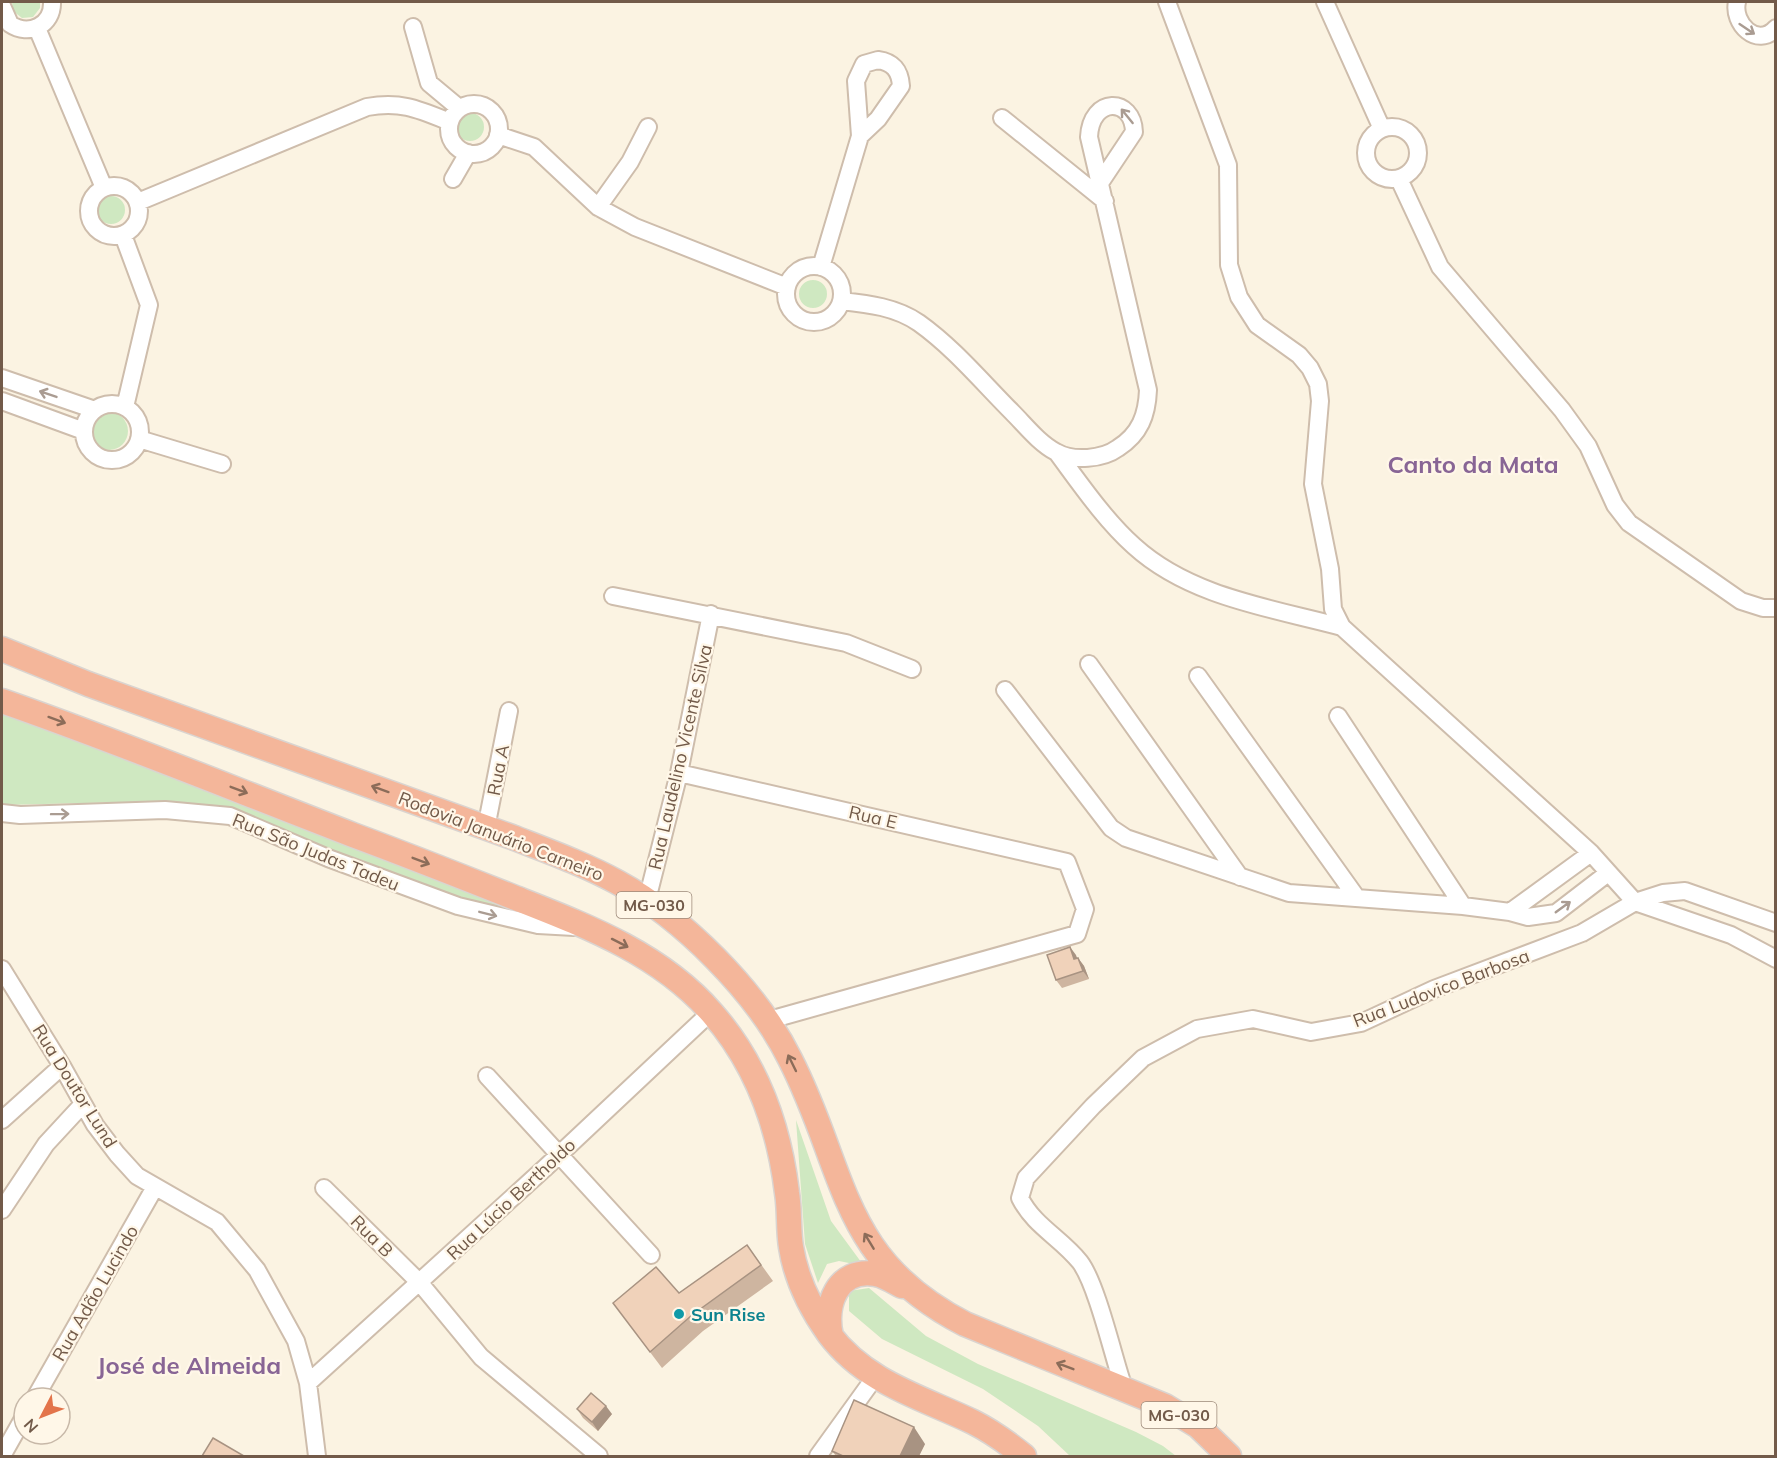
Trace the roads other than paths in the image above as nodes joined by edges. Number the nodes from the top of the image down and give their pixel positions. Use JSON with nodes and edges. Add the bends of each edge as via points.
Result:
{"nodes":[{"id":1,"x":52,"y":2,"type":"edge"},
{"id":2,"x":1167,"y":2,"type":"edge"},
{"id":3,"x":1325,"y":2,"type":"edge"},
{"id":4,"x":1737,"y":2,"type":"edge"},
{"id":5,"x":2,"y":6,"type":"edge"},
{"id":6,"x":413,"y":27,"type":"dead end"},
{"id":7,"x":37,"y":28,"type":"junction"},
{"id":8,"x":1776,"y":28,"type":"edge"},
{"id":9,"x":455,"y":115,"type":"junction"},
{"id":10,"x":1002,"y":118,"type":"dead end"},
{"id":11,"x":648,"y":127,"type":"dead end"},
{"id":12,"x":1382,"y":129,"type":"junction"},
{"id":13,"x":498,"y":135,"type":"junction"},
{"id":14,"x":860,"y":136,"type":"dead end"},
{"id":15,"x":468,"y":153,"type":"junction"},
{"id":16,"x":453,"y":179,"type":"dead end"},
{"id":17,"x":1399,"y":179,"type":"junction"},
{"id":18,"x":1100,"y":183,"type":"dead end"},
{"id":19,"x":104,"y":188,"type":"junction"},
{"id":20,"x":1105,"y":201,"type":"junction"},
{"id":21,"x":138,"y":202,"type":"junction"},
{"id":22,"x":598,"y":207,"type":"junction"},
{"id":23,"x":123,"y":236,"type":"junction"},
{"id":24,"x":821,"y":267,"type":"junction"},
{"id":25,"x":787,"y":287,"type":"junction"},
{"id":26,"x":841,"y":301,"type":"junction"},
{"id":27,"x":2,"y":378,"type":"edge"},
{"id":28,"x":2,"y":401,"type":"edge"},
{"id":29,"x":124,"y":407,"type":"junction"},
{"id":30,"x":95,"y":410,"type":"junction"},
{"id":31,"x":84,"y":431,"type":"junction"},
{"id":32,"x":139,"y":439,"type":"junction"},
{"id":33,"x":1058,"y":454,"type":"junction"},
{"id":34,"x":222,"y":464,"type":"dead end"},
{"id":35,"x":613,"y":596,"type":"dead end"},
{"id":36,"x":1776,"y":608,"type":"edge"},
{"id":37,"x":711,"y":614,"type":"junction"},
{"id":38,"x":1342,"y":627,"type":"junction"},
{"id":39,"x":2,"y":649,"type":"edge"},
{"id":40,"x":1089,"y":664,"type":"dead end"},
{"id":41,"x":912,"y":669,"type":"dead end"},
{"id":42,"x":1198,"y":676,"type":"dead end"},
{"id":43,"x":1005,"y":690,"type":"dead end"},
{"id":44,"x":2,"y":701,"type":"edge"},
{"id":45,"x":509,"y":711,"type":"dead end"},
{"id":46,"x":1338,"y":716,"type":"dead end"},
{"id":47,"x":679,"y":774,"type":"junction"},
{"id":48,"x":2,"y":813,"type":"edge"},
{"id":49,"x":486,"y":828,"type":"junction"},
{"id":50,"x":1591,"y":853,"type":"junction"},
{"id":51,"x":1608,"y":873,"type":"junction"},
{"id":52,"x":1239,"y":877,"type":"junction"},
{"id":53,"x":1357,"y":898,"type":"junction"},
{"id":54,"x":647,"y":900,"type":"junction"},
{"id":55,"x":1635,"y":902,"type":"junction"},
{"id":56,"x":1464,"y":906,"type":"junction"},
{"id":57,"x":1510,"y":912,"type":"junction"},
{"id":58,"x":1776,"y":923,"type":"edge"},
{"id":59,"x":589,"y":927,"type":"junction"},
{"id":60,"x":1776,"y":959,"type":"edge"},
{"id":61,"x":2,"y":969,"type":"edge"},
{"id":62,"x":711,"y":1012,"type":"junction"},
{"id":63,"x":766,"y":1022,"type":"junction"},
{"id":64,"x":62,"y":1066,"type":"junction"},
{"id":65,"x":487,"y":1076,"type":"dead end"},
{"id":66,"x":83,"y":1104,"type":"junction"},
{"id":67,"x":2,"y":1120,"type":"edge"},
{"id":68,"x":558,"y":1156,"type":"junction"},
{"id":69,"x":155,"y":1187,"type":"junction"},
{"id":70,"x":324,"y":1188,"type":"dead end"},
{"id":71,"x":2,"y":1210,"type":"edge"},
{"id":72,"x":651,"y":1256,"type":"dead end"},
{"id":73,"x":420,"y":1283,"type":"junction"},
{"id":74,"x":912,"y":1291,"type":"junction"},
{"id":75,"x":831,"y":1336,"type":"junction"},
{"id":76,"x":875,"y":1377,"type":"junction"},
{"id":77,"x":308,"y":1383,"type":"junction"},
{"id":78,"x":42,"y":1386,"type":"edge"},
{"id":79,"x":1120,"y":1387,"type":"junction"},
{"id":80,"x":12,"y":1438,"type":"edge"},
{"id":81,"x":2,"y":1456,"type":"edge"},
{"id":82,"x":317,"y":1456,"type":"edge"},
{"id":83,"x":599,"y":1456,"type":"edge"},
{"id":84,"x":818,"y":1456,"type":"edge"},
{"id":85,"x":1024,"y":1456,"type":"edge"},
{"id":86,"x":1229,"y":1456,"type":"edge"}],
"edges":[{"from":1,"to":7,"type":"street","via":[[49,16]]},
{"from":2,"to":38,"type":"street","via":[[1228,165],[1229,265],[1239,297],[1257,325],[1299,355],[1318,384],[1313,484],[1330,569],[1333,609]]},
{"from":3,"to":12,"type":"street"},
{"from":4,"to":8,"type":"street","one_way":true,"via":[[1736,17],[1744,30],[1759,35]]},
{"from":5,"to":7,"type":"street","via":[[6,19],[15,27]]},
{"from":6,"to":9,"type":"street","via":[[429,83]]},
{"from":7,"to":19,"type":"street"},
{"from":9,"to":13,"type":"street","via":[[470,104],[486,107],[497,119]]},
{"from":9,"to":15,"type":"street","via":[[449,133],[454,144]]},
{"from":9,"to":21,"type":"street","via":[[395,104],[367,107]]},
{"from":10,"to":20,"type":"street"},
{"from":11,"to":22,"type":"street","via":[[630,162]]},
{"from":12,"to":17,"type":"street","via":[[1370,138],[1366,160],[1381,178]]},
{"from":12,"to":17,"type":"street","via":[[1399,128],[1417,144],[1413,169]]},
{"from":13,"to":15,"type":"street","via":[[489,149],[479,154]]},
{"from":13,"to":22,"type":"street","via":[[534,147]]},
{"from":14,"to":24,"type":"street"},
{"from":15,"to":16,"type":"street"},
{"from":17,"to":36,"type":"street","via":[[1440,267],[1582,437],[1615,505],[1629,523],[1741,601]]},
{"from":18,"to":20,"type":"street"},
{"from":19,"to":21,"type":"street","via":[[121,187]]},
{"from":19,"to":23,"type":"street","via":[[90,205],[91,221],[103,233]]},
{"from":20,"to":33,"type":"street","via":[[1148,390],[1147,409],[1140,427],[1113,452],[1094,457]]},
{"from":21,"to":23,"type":"street","via":[[140,213],[136,223]]},
{"from":22,"to":25,"type":"street","via":[[635,227]]},
{"from":23,"to":29,"type":"street","via":[[149,305]]},
{"from":24,"to":25,"type":"street","via":[[797,272]]},
{"from":24,"to":26,"type":"street","via":[[836,277]]},
{"from":25,"to":26,"type":"street","via":[[791,311],[807,321],[825,320]]},
{"from":26,"to":33,"type":"street","via":[[897,310],[918,322],[946,344],[1037,438]]},
{"from":30,"to":27,"type":"street","one_way":true},
{"from":28,"to":31,"type":"street"},
{"from":29,"to":30,"type":"street","via":[[112,404]]},
{"from":29,"to":32,"type":"street","via":[[137,421]]},
{"from":30,"to":31,"type":"street"},
{"from":31,"to":32,"type":"street","via":[[89,449],[105,459],[123,458]]},
{"from":32,"to":34,"type":"street"},
{"from":33,"to":38,"type":"street","via":[[1133,546],[1161,568],[1206,590]]},
{"from":35,"to":37,"type":"street"},
{"from":37,"to":41,"type":"street","via":[[846,643]]},
{"from":37,"to":47,"type":"street","name":"Rua Laudelino Vicente Silva"},
{"from":38,"to":50,"type":"street"},
{"from":49,"to":39,"type":"highway","name":"Rodovia Januário Carneiro","number":"MG-030","one_way":true},
{"from":40,"to":52,"type":"street"},
{"from":42,"to":53,"type":"street"},
{"from":43,"to":52,"type":"street","via":[[1111,828],[1126,838]]},
{"from":44,"to":59,"type":"highway","number":"MG-030","one_way":true},
{"from":45,"to":49,"type":"street","name":"Rua A"},
{"from":46,"to":56,"type":"street"},
{"from":47,"to":54,"type":"street","name":"Rua Laudelino Vicente Silva"},
{"from":47,"to":63,"type":"street","name":"Rua E","via":[[1067,861],[1085,909],[1077,933]]},
{"from":48,"to":59,"type":"street","name":"Rua São Judas Tadeu","one_way":true,"via":[[165,810],[230,816],[328,858],[458,906],[538,924]]},
{"from":49,"to":54,"type":"highway","name":"Rodovia Januário Carneiro","number":"MG-030","via":[[580,864]]},
{"from":50,"to":51,"type":"street"},
{"from":50,"to":57,"type":"street"},
{"from":51,"to":55,"type":"street"},
{"from":57,"to":51,"type":"street","one_way":true,"via":[[1528,917],[1556,913]]},
{"from":52,"to":53,"type":"street","via":[[1289,893]]},
{"from":53,"to":56,"type":"street"},
{"from":54,"to":63,"type":"highway","name":"Rodovia Januário Carneiro","number":"MG-030","via":[[715,959]]},
{"from":55,"to":58,"type":"street","name":"Rua Ludovico Barbosa","via":[[1685,891]]},
{"from":55,"to":60,"type":"street","via":[[1731,935]]},
{"from":55,"to":79,"type":"street","name":"Rua Ludovico Barbosa","via":[[1582,933],[1434,989],[1361,1023],[1311,1032],[1253,1019],[1197,1029],[1143,1058],[1026,1178],[1020,1198],[1028,1214],[1081,1263],[1097,1302],[1121,1379]]},
{"from":56,"to":57,"type":"street"},
{"from":59,"to":62,"type":"highway","number":"MG-030","one_way":true,"via":[[664,969]]},
{"from":61,"to":64,"type":"street","name":"Rua Doutor Lund"},
{"from":62,"to":68,"type":"street","name":"Rua Lúcio Bertholdo"},
{"from":62,"to":75,"type":"highway","number":"MG-030","via":[[734,1041],[771,1113],[798,1277]]},
{"from":74,"to":63,"type":"highway","name":"Rodovia Januário Carneiro","number":"MG-030","one_way":true,"via":[[878,1255],[849,1206],[790,1057]]},
{"from":64,"to":66,"type":"street","name":"Rua Doutor Lund"},
{"from":64,"to":67,"type":"street"},
{"from":65,"to":68,"type":"street"},
{"from":66,"to":69,"type":"street","name":"Rua Doutor Lund","via":[[117,1154],[137,1176]]},
{"from":66,"to":71,"type":"street","via":[[46,1144]]},
{"from":68,"to":72,"type":"street"},
{"from":68,"to":73,"type":"street","name":"Rua Lúcio Bertholdo"},
{"from":69,"to":77,"type":"street","name":"Rua Doutor Lund","via":[[217,1222],[238,1245],[279,1306],[296,1341]]},
{"from":69,"to":78,"type":"street","name":"Rua Adão Lucindo"},
{"from":70,"to":73,"type":"street","name":"Rua B"},
{"from":73,"to":77,"type":"street","name":"Rua Lúcio Bertholdo"},
{"from":73,"to":83,"type":"street","name":"Rua B","via":[[481,1357]]},
{"from":74,"to":75,"type":"highway","via":[[875,1274],[857,1275],[841,1285],[830,1300],[827,1318]]},
{"from":79,"to":74,"type":"highway","name":"Rodovia Januário Carneiro","number":"MG-030","one_way":true,"via":[[965,1323]]},
{"from":75,"to":76,"type":"highway","number":"MG-030"},
{"from":76,"to":84,"type":"street"},
{"from":76,"to":85,"type":"highway","number":"MG-030","via":[[975,1423]]},
{"from":77,"to":82,"type":"street","name":"Rua Doutor Lund"},
{"from":79,"to":86,"type":"highway","name":"Rodovia Januário Carneiro","number":"MG-030","via":[[1165,1406],[1198,1426]]},
{"from":80,"to":81,"type":"street"}]}
